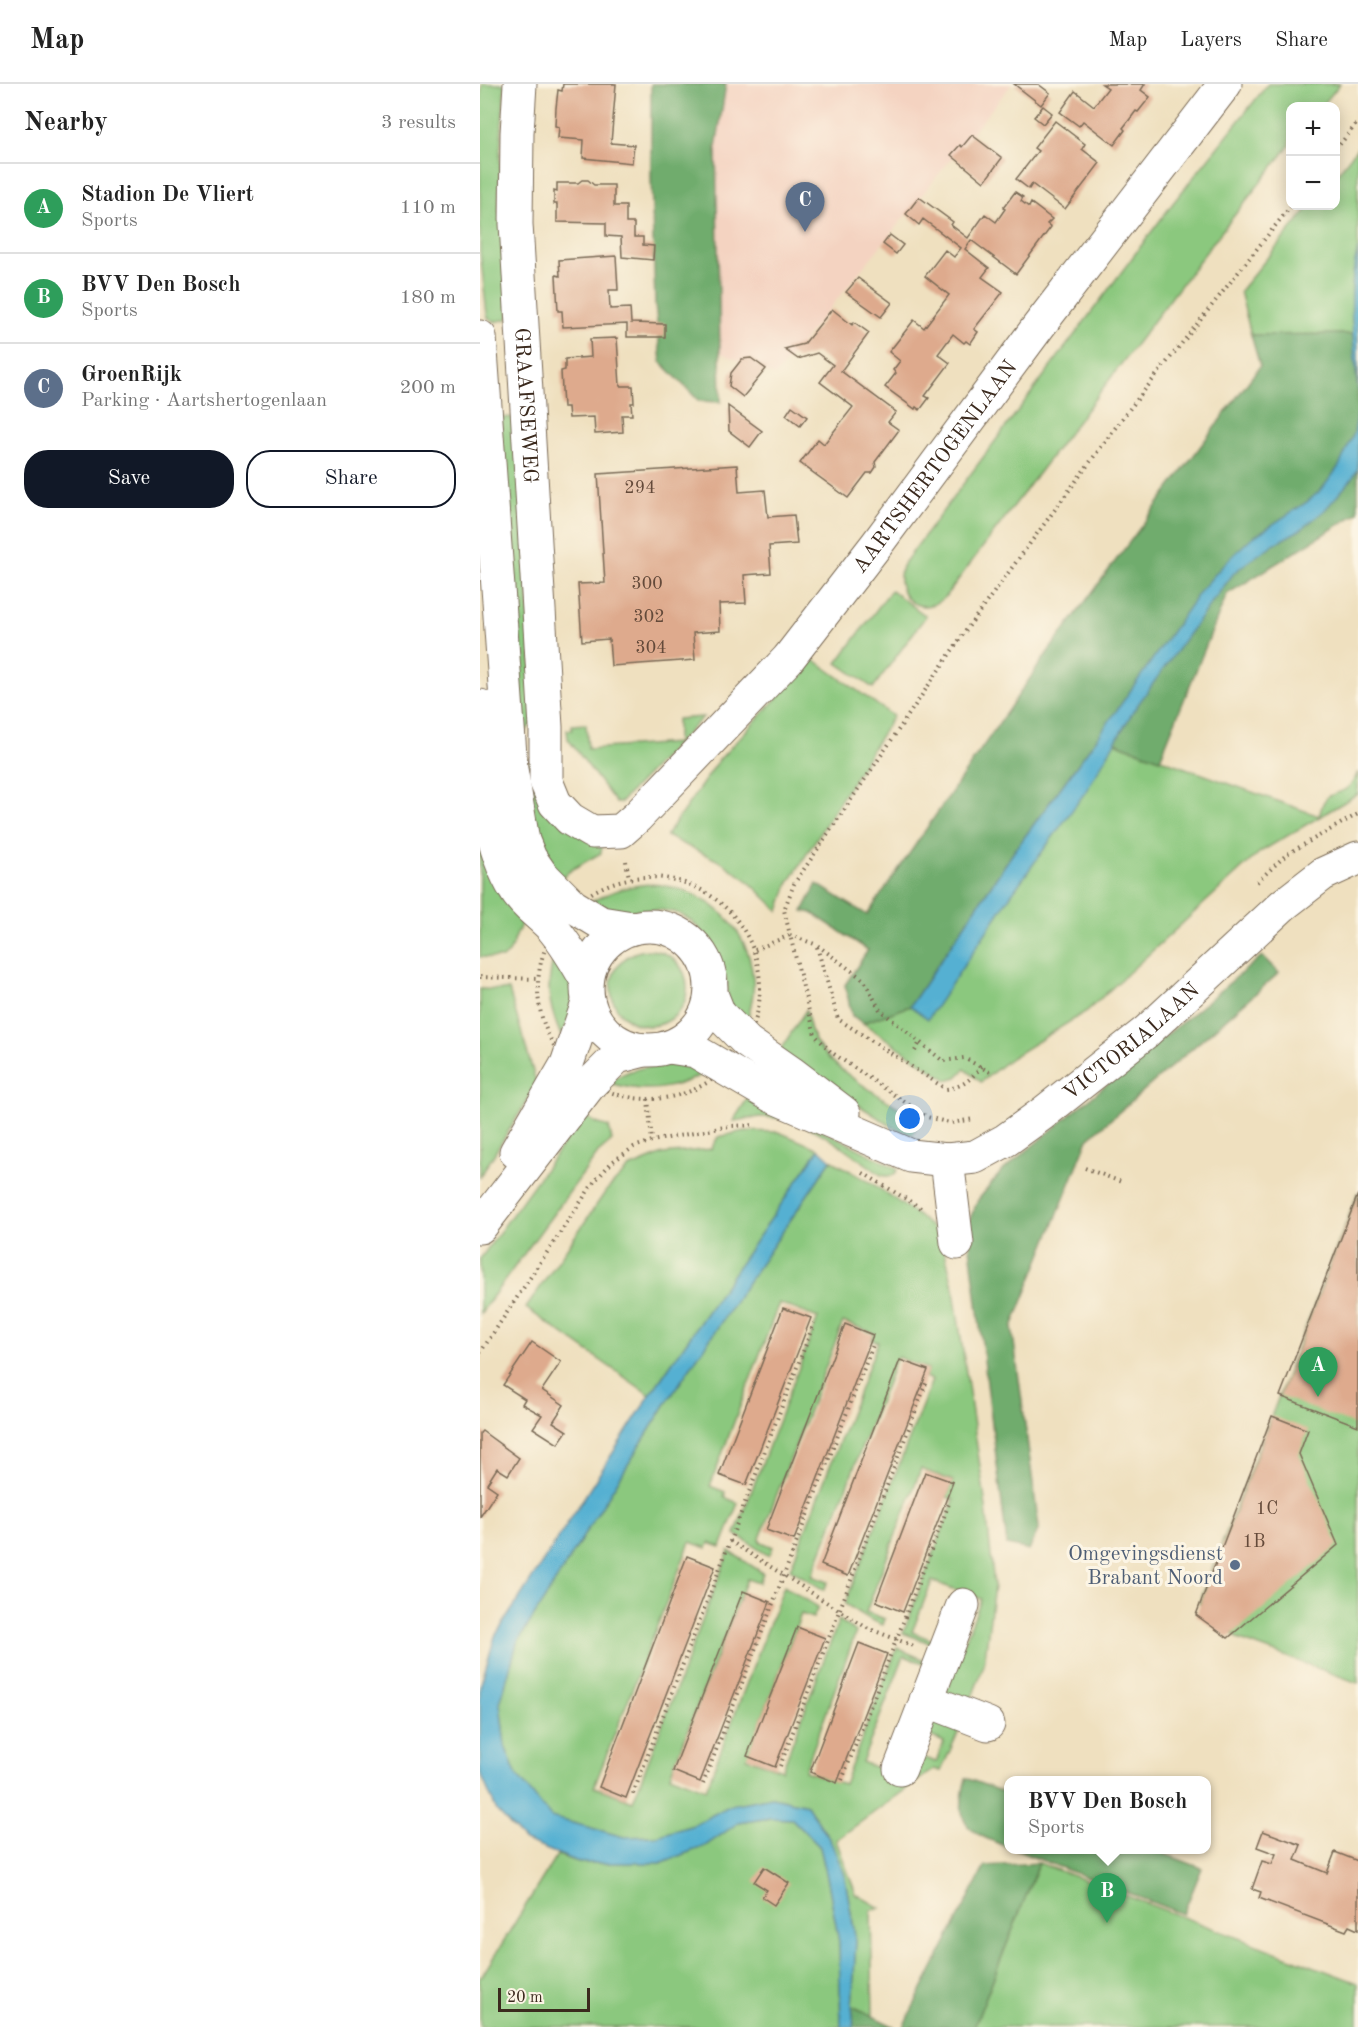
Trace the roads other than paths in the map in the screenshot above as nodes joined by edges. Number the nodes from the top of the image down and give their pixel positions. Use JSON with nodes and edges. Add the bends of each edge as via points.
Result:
{"nodes":[{"id":1,"x":520,"y":84,"type":"edge"},
{"id":2,"x":1225,"y":84,"type":"edge"},
{"id":3,"x":480,"y":337,"type":"edge"},
{"id":4,"x":522,"y":343,"type":"junction"},
{"id":5,"x":480,"y":345,"type":"edge"},
{"id":6,"x":480,"y":706,"type":"edge"},
{"id":7,"x":546,"y":727,"type":"junction"},
{"id":8,"x":511,"y":769,"type":"junction"},
{"id":9,"x":621,"y":831,"type":"joint"},
{"id":10,"x":1358,"y":858,"type":"edge"},
{"id":11,"x":632,"y":928,"type":"junction"},
{"id":12,"x":587,"y":992,"type":"junction"},
{"id":13,"x":711,"y":994,"type":"junction"},
{"id":14,"x":656,"y":1049,"type":"junction"},
{"id":15,"x":882,"y":1142,"type":"junction"},
{"id":16,"x":947,"y":1160,"type":"junction"},
{"id":17,"x":480,"y":1213,"type":"edge"},
{"id":18,"x":480,"y":1227,"type":"edge"},
{"id":19,"x":957,"y":1243,"type":"dead end"},
{"id":20,"x":963,"y":1605,"type":"dead end"},
{"id":21,"x":926,"y":1700,"type":"junction"},
{"id":22,"x":988,"y":1724,"type":"dead end"},
{"id":23,"x":900,"y":1769,"type":"dead end"}],
"edges":[{"from":1,"to":4,"type":"street","name":"GRAAFSEWEG","via":[[516,224]]},
{"from":2,"to":9,"type":"street","name":"AARTSHERTOGENLAAN","via":[[788,659]]},
{"from":3,"to":5,"type":"street","name":"GRAAFSEWEG"},
{"from":4,"to":5,"type":"street"},
{"from":4,"to":7,"type":"street","name":"GRAAFSEWEG"},
{"from":5,"to":8,"type":"street","name":"GRAAFSEWEG"},
{"from":6,"to":12,"type":"street","via":[[486,788],[494,840],[504,871],[517,893],[554,930],[573,956]]},
{"from":7,"to":8,"type":"street"},
{"from":7,"to":9,"type":"street","name":"GRAAFSEWEG","via":[[546,781],[555,802],[570,819],[592,832]]},
{"from":8,"to":11,"type":"street","name":"GRAAFSEWEG","via":[[523,841],[541,874],[573,906],[601,923]]},
{"from":10,"to":16,"type":"street","name":"VICTORIALAAN","via":[[1323,874],[1283,905],[1146,1032],[1042,1114],[975,1157]]},
{"from":11,"to":12,"type":"street","via":[[601,948],[592,964]]},
{"from":11,"to":13,"type":"street","via":[[668,929],[689,940],[704,959]]},
{"from":12,"to":14,"type":"street","via":[[596,1021],[608,1036],[625,1046]]},
{"from":12,"to":17,"type":"street","via":[[567,1064]]},
{"from":13,"to":14,"type":"street","via":[[698,1027],[685,1039]]},
{"from":13,"to":15,"type":"street","name":"VICTORIALAAN","via":[[719,1014],[747,1042]]},
{"from":14,"to":15,"type":"street","name":"VICTORIALAAN","via":[[695,1051],[772,1096]]},
{"from":14,"to":18,"type":"street","via":[[617,1057],[591,1083]]},
{"from":15,"to":16,"type":"street","name":"VICTORIALAAN","via":[[911,1156]]},
{"from":16,"to":19,"type":"street"},
{"from":20,"to":21,"type":"street"},
{"from":21,"to":22,"type":"street"},
{"from":21,"to":23,"type":"street"}]}
